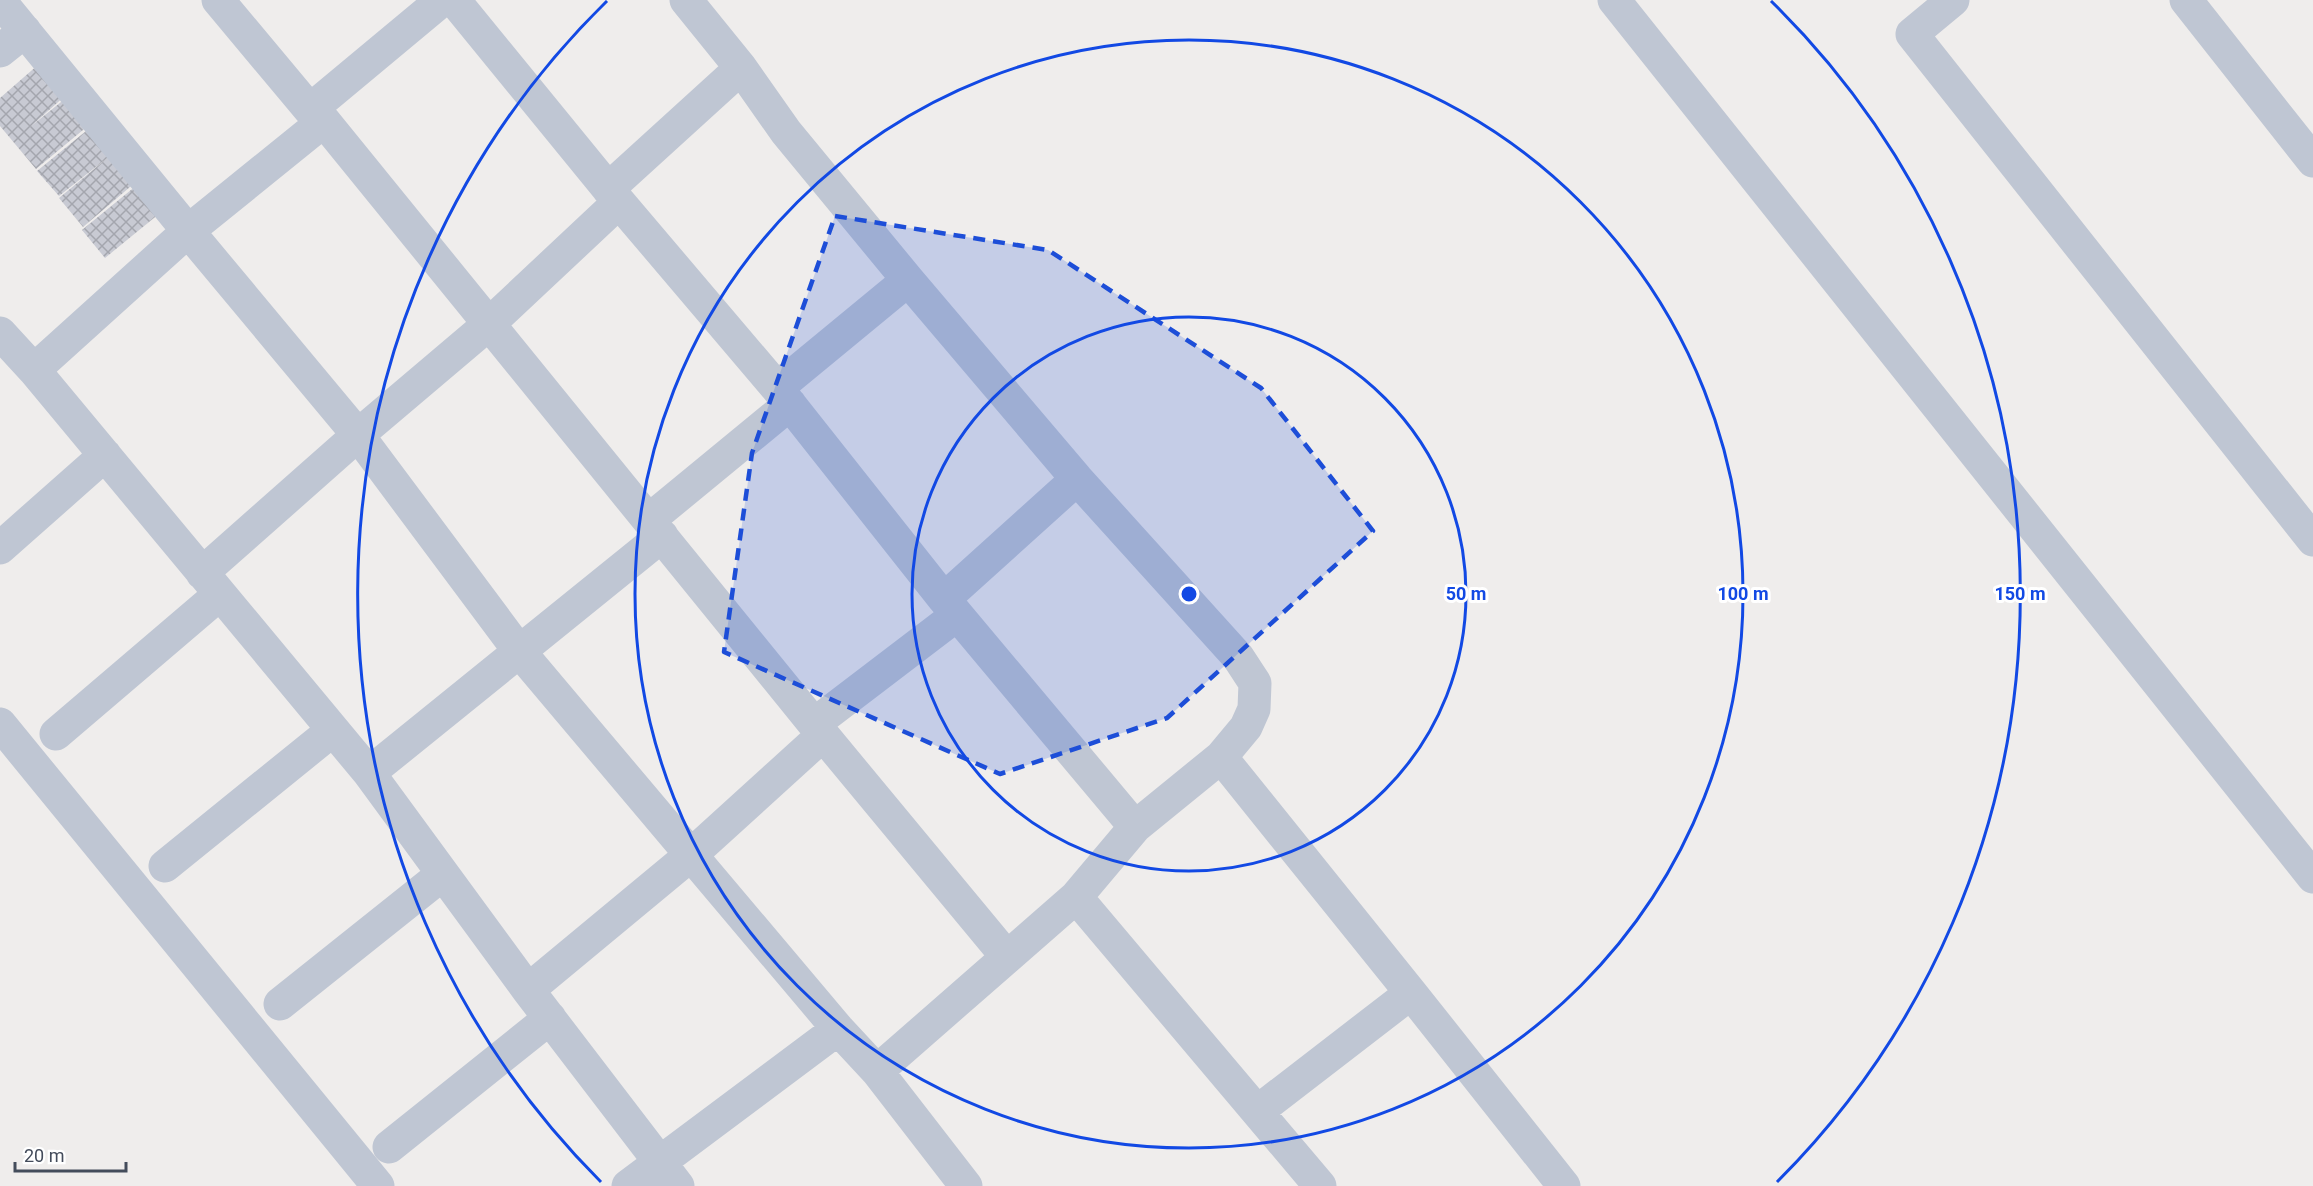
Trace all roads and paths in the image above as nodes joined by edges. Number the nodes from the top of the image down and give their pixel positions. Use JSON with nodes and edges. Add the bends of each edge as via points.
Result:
{"nodes":[{"id":1,"x":218,"y":0,"type":"edge"},
{"id":2,"x":442,"y":0,"type":"edge"},
{"id":3,"x":454,"y":0,"type":"edge"},
{"id":4,"x":686,"y":0,"type":"edge"},
{"id":5,"x":1614,"y":0,"type":"edge"},
{"id":6,"x":1953,"y":0,"type":"edge"},
{"id":7,"x":2186,"y":0,"type":"edge"},
{"id":8,"x":8,"y":18,"type":"edge"},
{"id":9,"x":741,"y":68,"type":"junction"},
{"id":10,"x":317,"y":116,"type":"junction"},
{"id":11,"x":2313,"y":161,"type":"edge"},
{"id":12,"x":614,"y":195,"type":"junction"},
{"id":13,"x":188,"y":231,"type":"junction"},
{"id":14,"x":908,"y":280,"type":"junction"},
{"id":15,"x":489,"y":324,"type":"junction"},
{"id":16,"x":0,"y":333,"type":"edge"},
{"id":17,"x":34,"y":370,"type":"junction"},
{"id":18,"x":783,"y":396,"type":"junction"},
{"id":19,"x":358,"y":435,"type":"junction"},
{"id":20,"x":105,"y":455,"type":"junction"},
{"id":21,"x":1077,"y":479,"type":"junction"},
{"id":22,"x":656,"y":528,"type":"junction"},
{"id":23,"x":2313,"y":540,"type":"edge"},
{"id":24,"x":0,"y":548,"type":"edge"},
{"id":25,"x":211,"y":583,"type":"junction"},
{"id":26,"x":951,"y":607,"type":"junction"},
{"id":27,"x":519,"y":651,"type":"junction"},
{"id":28,"x":0,"y":724,"type":"edge"},
{"id":29,"x":333,"y":730,"type":"junction"},
{"id":30,"x":818,"y":730,"type":"junction"},
{"id":31,"x":56,"y":734,"type":"dead end"},
{"id":32,"x":1221,"y":757,"type":"junction"},
{"id":33,"x":369,"y":773,"type":"junction"},
{"id":34,"x":1135,"y":827,"type":"junction"},
{"id":35,"x":692,"y":854,"type":"junction"},
{"id":36,"x":165,"y":866,"type":"dead end"},
{"id":37,"x":443,"y":874,"type":"junction"},
{"id":38,"x":2313,"y":877,"type":"edge"},
{"id":39,"x":1076,"y":897,"type":"junction"},
{"id":40,"x":1007,"y":957,"type":"junction"},
{"id":41,"x":528,"y":990,"type":"junction"},
{"id":42,"x":1412,"y":993,"type":"junction"},
{"id":43,"x":280,"y":1004,"type":"dead end"},
{"id":44,"x":550,"y":1018,"type":"junction"},
{"id":45,"x":838,"y":1029,"type":"junction"},
{"id":46,"x":877,"y":1071,"type":"junction"},
{"id":47,"x":1258,"y":1111,"type":"junction"},
{"id":48,"x":389,"y":1147,"type":"dead end"},
{"id":49,"x":669,"y":1174,"type":"edge"},
{"id":50,"x":378,"y":1186,"type":"edge"},
{"id":51,"x":628,"y":1186,"type":"edge"},
{"id":52,"x":966,"y":1186,"type":"edge"},
{"id":53,"x":1320,"y":1186,"type":"edge"},
{"id":54,"x":1564,"y":1186,"type":"edge"}],
"edges":[{"from":1,"to":10,"type":"street"},
{"from":2,"to":10,"type":"street"},
{"from":3,"to":12,"type":"street"},
{"from":4,"to":9,"type":"street"},
{"from":5,"to":38,"type":"street"},
{"from":6,"to":23,"type":"street","via":[[1912,34]]},
{"from":7,"to":11,"type":"street"},
{"from":8,"to":13,"type":"street"},
{"from":9,"to":12,"type":"street"},
{"from":9,"to":14,"type":"street","via":[[786,132]]},
{"from":10,"to":13,"type":"street"},
{"from":10,"to":15,"type":"street"},
{"from":12,"to":15,"type":"street"},
{"from":12,"to":18,"type":"street"},
{"from":13,"to":17,"type":"street"},
{"from":13,"to":19,"type":"street"},
{"from":14,"to":18,"type":"street"},
{"from":14,"to":21,"type":"street"},
{"from":15,"to":19,"type":"street"},
{"from":15,"to":22,"type":"street"},
{"from":16,"to":17,"type":"street"},
{"from":17,"to":20,"type":"street"},
{"from":18,"to":22,"type":"street"},
{"from":18,"to":26,"type":"street"},
{"from":19,"to":25,"type":"street"},
{"from":19,"to":27,"type":"street"},
{"from":20,"to":24,"type":"street"},
{"from":20,"to":25,"type":"street"},
{"from":21,"to":26,"type":"street"},
{"from":21,"to":32,"type":"street","via":[[1238,657],[1255,683],[1254,709],[1246,727]]},
{"from":22,"to":27,"type":"street"},
{"from":22,"to":30,"type":"street"},
{"from":25,"to":29,"type":"street"},
{"from":25,"to":31,"type":"street"},
{"from":26,"to":30,"type":"street"},
{"from":26,"to":34,"type":"street"},
{"from":27,"to":33,"type":"street"},
{"from":27,"to":35,"type":"street"},
{"from":28,"to":50,"type":"street"},
{"from":29,"to":33,"type":"street"},
{"from":29,"to":36,"type":"street"},
{"from":30,"to":35,"type":"street"},
{"from":30,"to":40,"type":"street"},
{"from":32,"to":34,"type":"street"},
{"from":32,"to":42,"type":"street"},
{"from":33,"to":37,"type":"street"},
{"from":34,"to":39,"type":"street"},
{"from":35,"to":41,"type":"street"},
{"from":35,"to":45,"type":"street"},
{"from":37,"to":41,"type":"street"},
{"from":37,"to":43,"type":"street"},
{"from":39,"to":40,"type":"street"},
{"from":39,"to":47,"type":"street"},
{"from":40,"to":46,"type":"street"},
{"from":41,"to":44,"type":"street"},
{"from":42,"to":47,"type":"street"},
{"from":42,"to":54,"type":"street"},
{"from":44,"to":48,"type":"street"},
{"from":44,"to":49,"type":"street"},
{"from":45,"to":46,"type":"street"},
{"from":45,"to":49,"type":"street"},
{"from":46,"to":52,"type":"street"},
{"from":47,"to":53,"type":"street"},
{"from":49,"to":51,"type":"street"}]}
